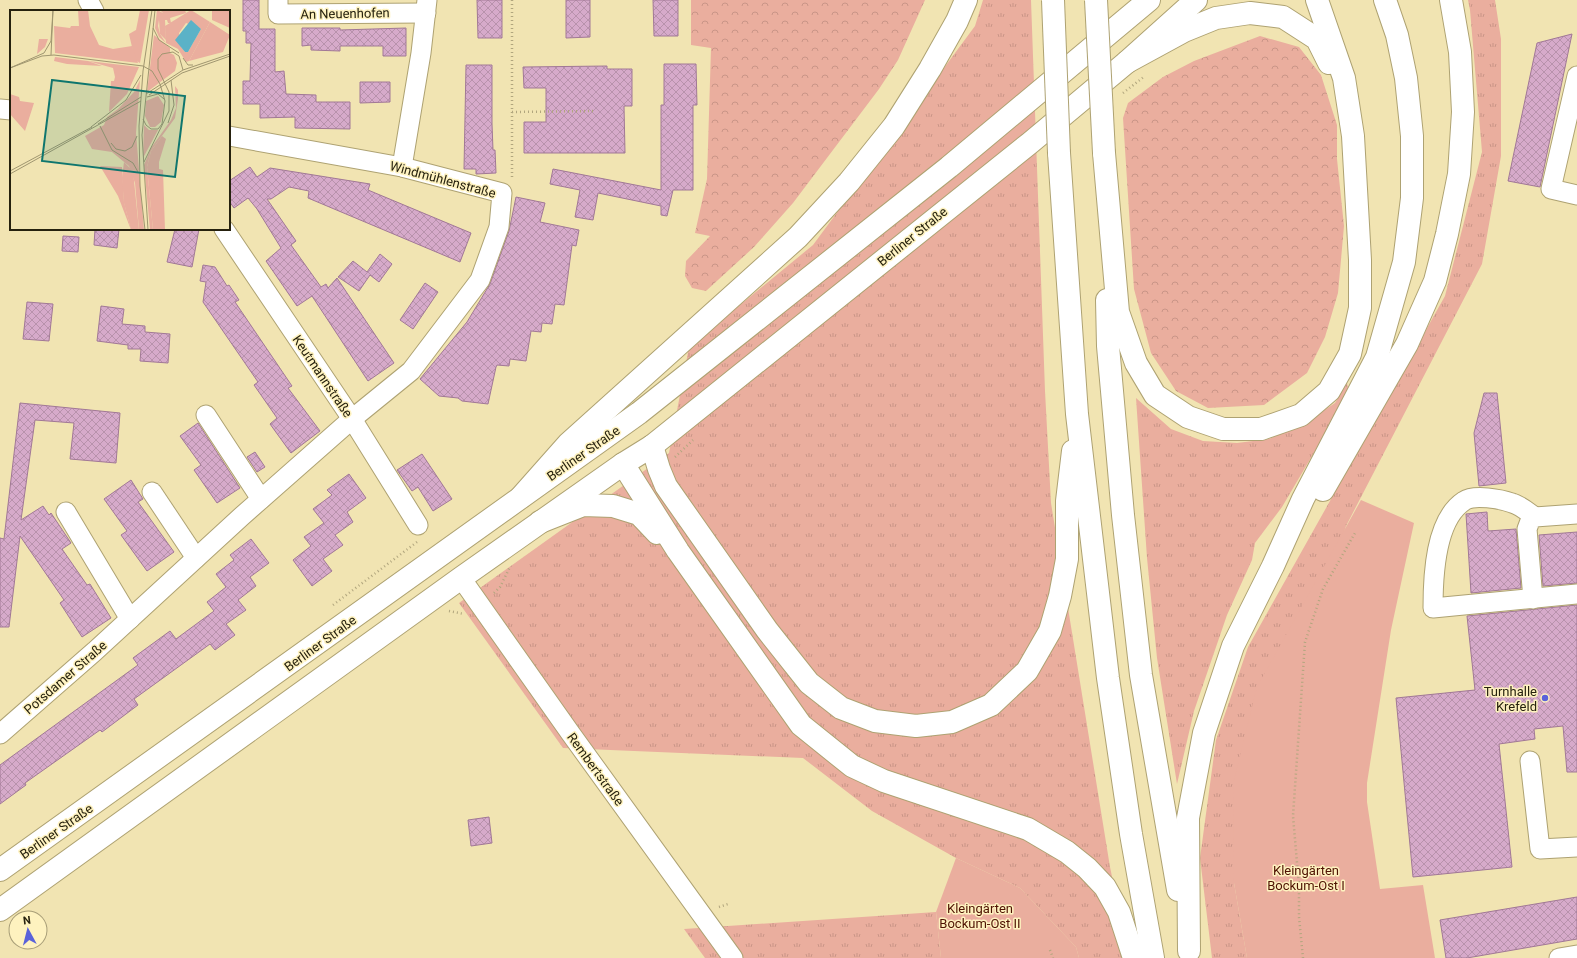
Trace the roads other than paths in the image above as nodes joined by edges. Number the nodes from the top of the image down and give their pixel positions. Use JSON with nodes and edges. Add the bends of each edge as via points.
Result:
{"nodes":[{"id":1,"x":88,"y":0,"type":"edge"},
{"id":2,"x":278,"y":0,"type":"edge"},
{"id":3,"x":966,"y":0,"type":"edge"},
{"id":4,"x":1053,"y":0,"type":"edge"},
{"id":5,"x":1096,"y":0,"type":"edge"},
{"id":6,"x":1149,"y":0,"type":"edge"},
{"id":7,"x":1196,"y":0,"type":"edge"},
{"id":8,"x":1317,"y":0,"type":"edge"},
{"id":9,"x":1385,"y":0,"type":"edge"},
{"id":10,"x":1451,"y":0,"type":"edge"},
{"id":11,"x":426,"y":6,"type":"edge"},
{"id":12,"x":93,"y":10,"type":"edge"},
{"id":13,"x":1127,"y":62,"type":"junction"},
{"id":14,"x":1577,"y":76,"type":"edge"},
{"id":15,"x":0,"y":109,"type":"edge"},
{"id":16,"x":10,"y":110,"type":"edge"},
{"id":17,"x":230,"y":136,"type":"edge"},
{"id":18,"x":1353,"y":136,"type":"junction"},
{"id":19,"x":1104,"y":152,"type":"junction"},
{"id":20,"x":402,"y":167,"type":"junction"},
{"id":21,"x":1577,"y":195,"type":"edge"},
{"id":22,"x":225,"y":230,"type":"edge"},
{"id":23,"x":639,"y":413,"type":"junction"},
{"id":24,"x":1077,"y":414,"type":"junction"},
{"id":25,"x":206,"y":415,"type":"dead end"},
{"id":26,"x":352,"y":419,"type":"junction"},
{"id":27,"x":652,"y":446,"type":"junction"},
{"id":28,"x":623,"y":464,"type":"junction"},
{"id":29,"x":152,"y":492,"type":"dead end"},
{"id":30,"x":521,"y":496,"type":"junction"},
{"id":31,"x":261,"y":499,"type":"junction"},
{"id":32,"x":66,"y":512,"type":"dead end"},
{"id":33,"x":1577,"y":514,"type":"edge"},
{"id":34,"x":1535,"y":517,"type":"junction"},
{"id":35,"x":540,"y":522,"type":"junction"},
{"id":36,"x":418,"y":526,"type":"dead end"},
{"id":37,"x":678,"y":551,"type":"junction"},
{"id":38,"x":196,"y":558,"type":"junction"},
{"id":39,"x":1273,"y":566,"type":"junction"},
{"id":40,"x":461,"y":578,"type":"junction"},
{"id":41,"x":1577,"y":594,"type":"edge"},
{"id":42,"x":1533,"y":599,"type":"junction"},
{"id":43,"x":130,"y":619,"type":"junction"},
{"id":44,"x":0,"y":734,"type":"edge"},
{"id":45,"x":1530,"y":761,"type":"dead end"},
{"id":46,"x":1577,"y":847,"type":"edge"},
{"id":47,"x":0,"y":870,"type":"edge"},
{"id":48,"x":0,"y":910,"type":"edge"},
{"id":49,"x":1189,"y":955,"type":"edge"},
{"id":50,"x":1577,"y":955,"type":"edge"},
{"id":51,"x":734,"y":958,"type":"edge"},
{"id":52,"x":1134,"y":958,"type":"edge"},
{"id":53,"x":1153,"y":958,"type":"edge"},
{"id":54,"x":1559,"y":958,"type":"edge"}],
"edges":[{"from":1,"to":12,"type":"street"},
{"from":2,"to":11,"type":"street","name":"An Neuenhofen","via":[[278,14]]},
{"from":3,"to":30,"type":"main road","via":[[930,69],[894,126],[844,187],[798,237],[568,444]]},
{"from":4,"to":24,"type":"main road","bridge":true},
{"from":5,"to":19,"type":"main road","bridge":true},
{"from":6,"to":23,"type":"main road","name":"Berliner Straße","via":[[949,168]]},
{"from":7,"to":13,"type":"main road","name":"Berliner Straße"},
{"from":8,"to":18,"type":"main road","via":[[1344,78]]},
{"from":9,"to":39,"type":"main road","via":[[1397,35],[1406,78],[1412,136],[1412,198],[1404,262],[1377,357],[1303,499]]},
{"from":10,"to":39,"type":"main road","via":[[1460,52],[1463,112],[1459,174],[1448,234],[1434,281],[1408,344],[1329,481]]},
{"from":11,"to":20,"type":"street","name":"An Neuenhofen"},
{"from":13,"to":18,"type":"main road","via":[[1184,31],[1216,18],[1250,13],[1283,17],[1317,39],[1329,63]]},
{"from":13,"to":27,"type":"main road","name":"Berliner Straße","via":[[1030,143]]},
{"from":14,"to":21,"type":"street","via":[[1551,189]]},
{"from":15,"to":16,"type":"street"},
{"from":17,"to":20,"type":"street","name":"Windmühlenstraße"},
{"from":18,"to":19,"type":"main road","via":[[1360,308],[1350,354],[1329,391],[1301,415],[1261,429],[1224,429],[1188,417],[1155,395],[1136,363],[1118,312]]},
{"from":19,"to":49,"type":"main road","via":[[1108,346],[1123,515],[1141,675]]},
{"from":20,"to":26,"type":"street","name":"Windmühlenstraße","via":[[502,193],[499,226],[480,280],[411,371]]},
{"from":22,"to":26,"type":"street","name":"Keutmannstraße"},
{"from":23,"to":28,"type":"main road","name":"Berliner Straße","via":[[622,447]]},
{"from":23,"to":30,"type":"main road","name":"Berliner Straße"},
{"from":24,"to":27,"type":"main road","via":[[1067,501],[1067,559],[1050,631],[1027,672],[991,705],[952,722],[916,726],[875,721],[841,708],[809,683],[767,630],[666,486]]},
{"from":24,"to":53,"type":"main road","via":[[1108,678],[1131,834]]},
{"from":25,"to":31,"type":"street"},
{"from":26,"to":31,"type":"street","name":"Potsdamer Straße"},
{"from":26,"to":36,"type":"street","name":"Keutmannstraße"},
{"from":27,"to":28,"type":"main road","name":"Berliner Straße"},
{"from":28,"to":35,"type":"main road","name":"Berliner Straße"},
{"from":28,"to":37,"type":"main road"},
{"from":29,"to":38,"type":"street"},
{"from":30,"to":47,"type":"main road","name":"Berliner Straße","via":[[278,673]]},
{"from":31,"to":38,"type":"street","name":"Potsdamer Straße"},
{"from":32,"to":43,"type":"street"},
{"from":33,"to":34,"type":"street"},
{"from":34,"to":42,"type":"street","via":[[1526,529]]},
{"from":34,"to":42,"type":"street","via":[[1513,503],[1491,497],[1465,500],[1450,514],[1440,540],[1433,588],[1433,608]]},
{"from":35,"to":37,"type":"main road","via":[[583,505],[613,506],[639,514]]},
{"from":35,"to":40,"type":"main road","name":"Berliner Straße"},
{"from":37,"to":52,"type":"main road","via":[[801,725],[852,766],[884,782],[1028,829],[1067,852],[1105,887],[1119,912]]},
{"from":38,"to":43,"type":"street","name":"Potsdamer Straße"},
{"from":39,"to":49,"type":"main road","via":[[1233,646],[1204,733],[1188,818]]},
{"from":40,"to":48,"type":"main road","name":"Berliner Straße"},
{"from":40,"to":51,"type":"street","name":"Rembertstraße"},
{"from":41,"to":42,"type":"street"},
{"from":43,"to":44,"type":"street","name":"Potsdamer Straße"},
{"from":45,"to":46,"type":"street","via":[[1540,849]]},
{"from":50,"to":54,"type":"street"}]}
